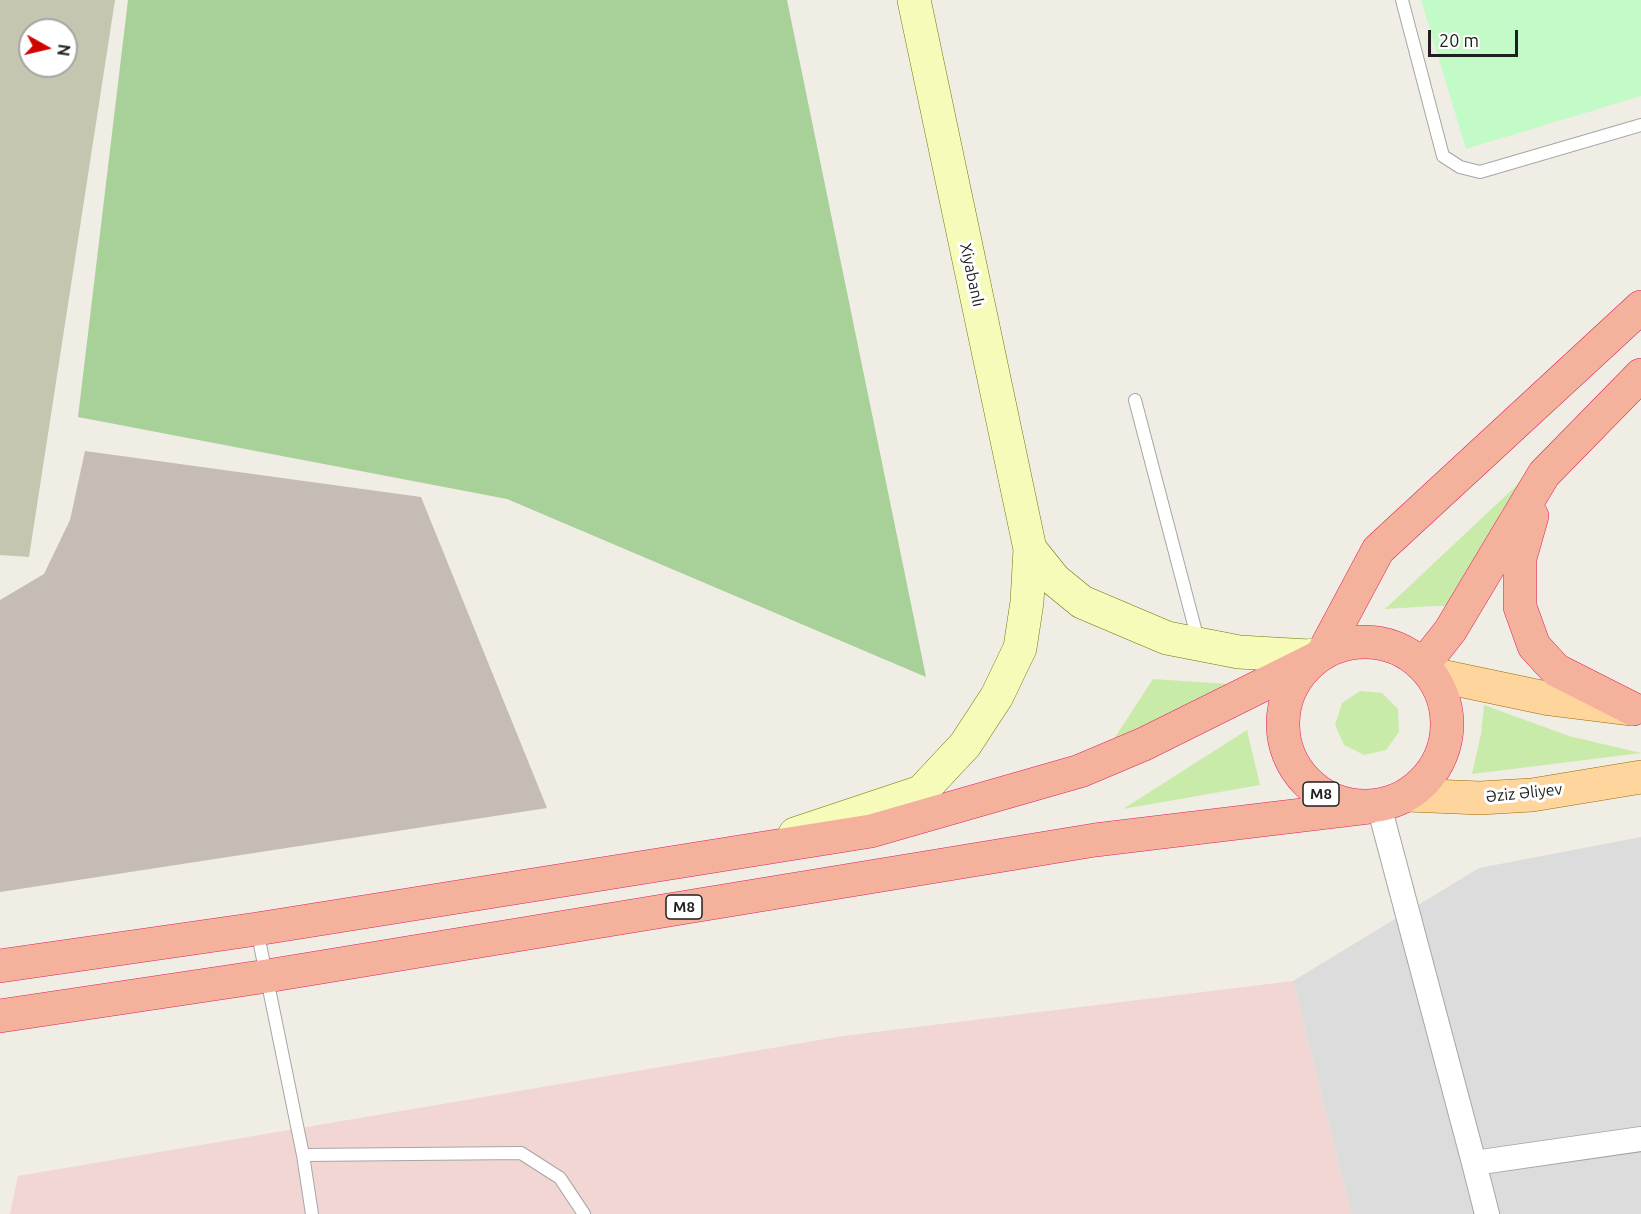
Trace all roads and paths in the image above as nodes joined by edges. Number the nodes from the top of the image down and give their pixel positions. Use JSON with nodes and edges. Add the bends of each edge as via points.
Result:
{"nodes":[{"id":1,"x":914,"y":0,"type":"edge"},
{"id":2,"x":1402,"y":0,"type":"edge"},
{"id":3,"x":1640,"y":127,"type":"edge"},
{"id":4,"x":1641,"y":307,"type":"edge"},
{"id":5,"x":1641,"y":375,"type":"edge"},
{"id":6,"x":1135,"y":400,"type":"dead end"},
{"id":7,"x":1544,"y":474,"type":"junction"},
{"id":8,"x":1030,"y":549,"type":"junction"},
{"id":9,"x":1199,"y":645,"type":"junction"},
{"id":10,"x":1318,"y":656,"type":"junction"},
{"id":11,"x":1427,"y":670,"type":"junction"},
{"id":12,"x":1637,"y":709,"type":"edge"},
{"id":13,"x":1641,"y":777,"type":"edge"},
{"id":14,"x":1385,"y":803,"type":"junction"},
{"id":15,"x":745,"y":851,"type":"junction"},
{"id":16,"x":257,"y":929,"type":"junction"},
{"id":17,"x":0,"y":966,"type":"edge"},
{"id":18,"x":267,"y":976,"type":"junction"},
{"id":19,"x":0,"y":1016,"type":"edge"},
{"id":20,"x":1641,"y":1139,"type":"edge"},
{"id":21,"x":303,"y":1155,"type":"junction"},
{"id":22,"x":1474,"y":1163,"type":"junction"},
{"id":23,"x":312,"y":1214,"type":"edge"},
{"id":24,"x":584,"y":1214,"type":"edge"},
{"id":25,"x":1487,"y":1214,"type":"edge"}],
"edges":[{"from":1,"to":8,"type":"main road","name":"Xiyabanlı"},
{"from":2,"to":3,"type":"lane","via":[[1443,156],[1460,167],[1480,172]]},
{"from":4,"to":10,"type":"highway","number":"M8","via":[[1378,550]]},
{"from":5,"to":7,"type":"highway"},
{"from":6,"to":9,"type":"lane"},
{"from":7,"to":11,"type":"highway"},
{"from":7,"to":12,"type":"highway","via":[[1520,558],[1520,607],[1534,646],[1556,670]]},
{"from":8,"to":9,"type":"main road","via":[[1055,580],[1082,602],[1167,638]]},
{"from":8,"to":15,"type":"main road","via":[[1020,648],[997,696],[965,745],[921,792]]},
{"from":9,"to":10,"type":"main road","via":[[1239,652]]},
{"from":10,"to":11,"type":"highway","via":[[1339,645],[1375,642],[1409,654]]},
{"from":10,"to":14,"type":"highway","number":"M8","via":[[1301,671],[1286,699],[1282,730],[1291,761],[1299,775],[1323,796],[1353,806]]},
{"from":10,"to":15,"type":"highway","via":[[1144,744],[1080,771],[871,831]]},
{"from":11,"to":12,"type":"main road","via":[[1550,699]]},
{"from":11,"to":14,"type":"highway","via":[[1441,692],[1446,711],[1443,750],[1422,784]]},
{"from":13,"to":14,"type":"main road","name":"Əziz Əliyev","via":[[1532,795]]},
{"from":14,"to":18,"type":"highway","number":"M8","via":[[1095,840]]},
{"from":14,"to":22,"type":"street"},
{"from":15,"to":16,"type":"highway"},
{"from":16,"to":17,"type":"highway"},
{"from":16,"to":18,"type":"lane"},
{"from":18,"to":19,"type":"highway","number":"M8"},
{"from":18,"to":21,"type":"lane"},
{"from":20,"to":22,"type":"street"},
{"from":21,"to":23,"type":"lane"},
{"from":21,"to":24,"type":"lane","via":[[522,1153],[560,1178]]},
{"from":22,"to":25,"type":"street"}]}
